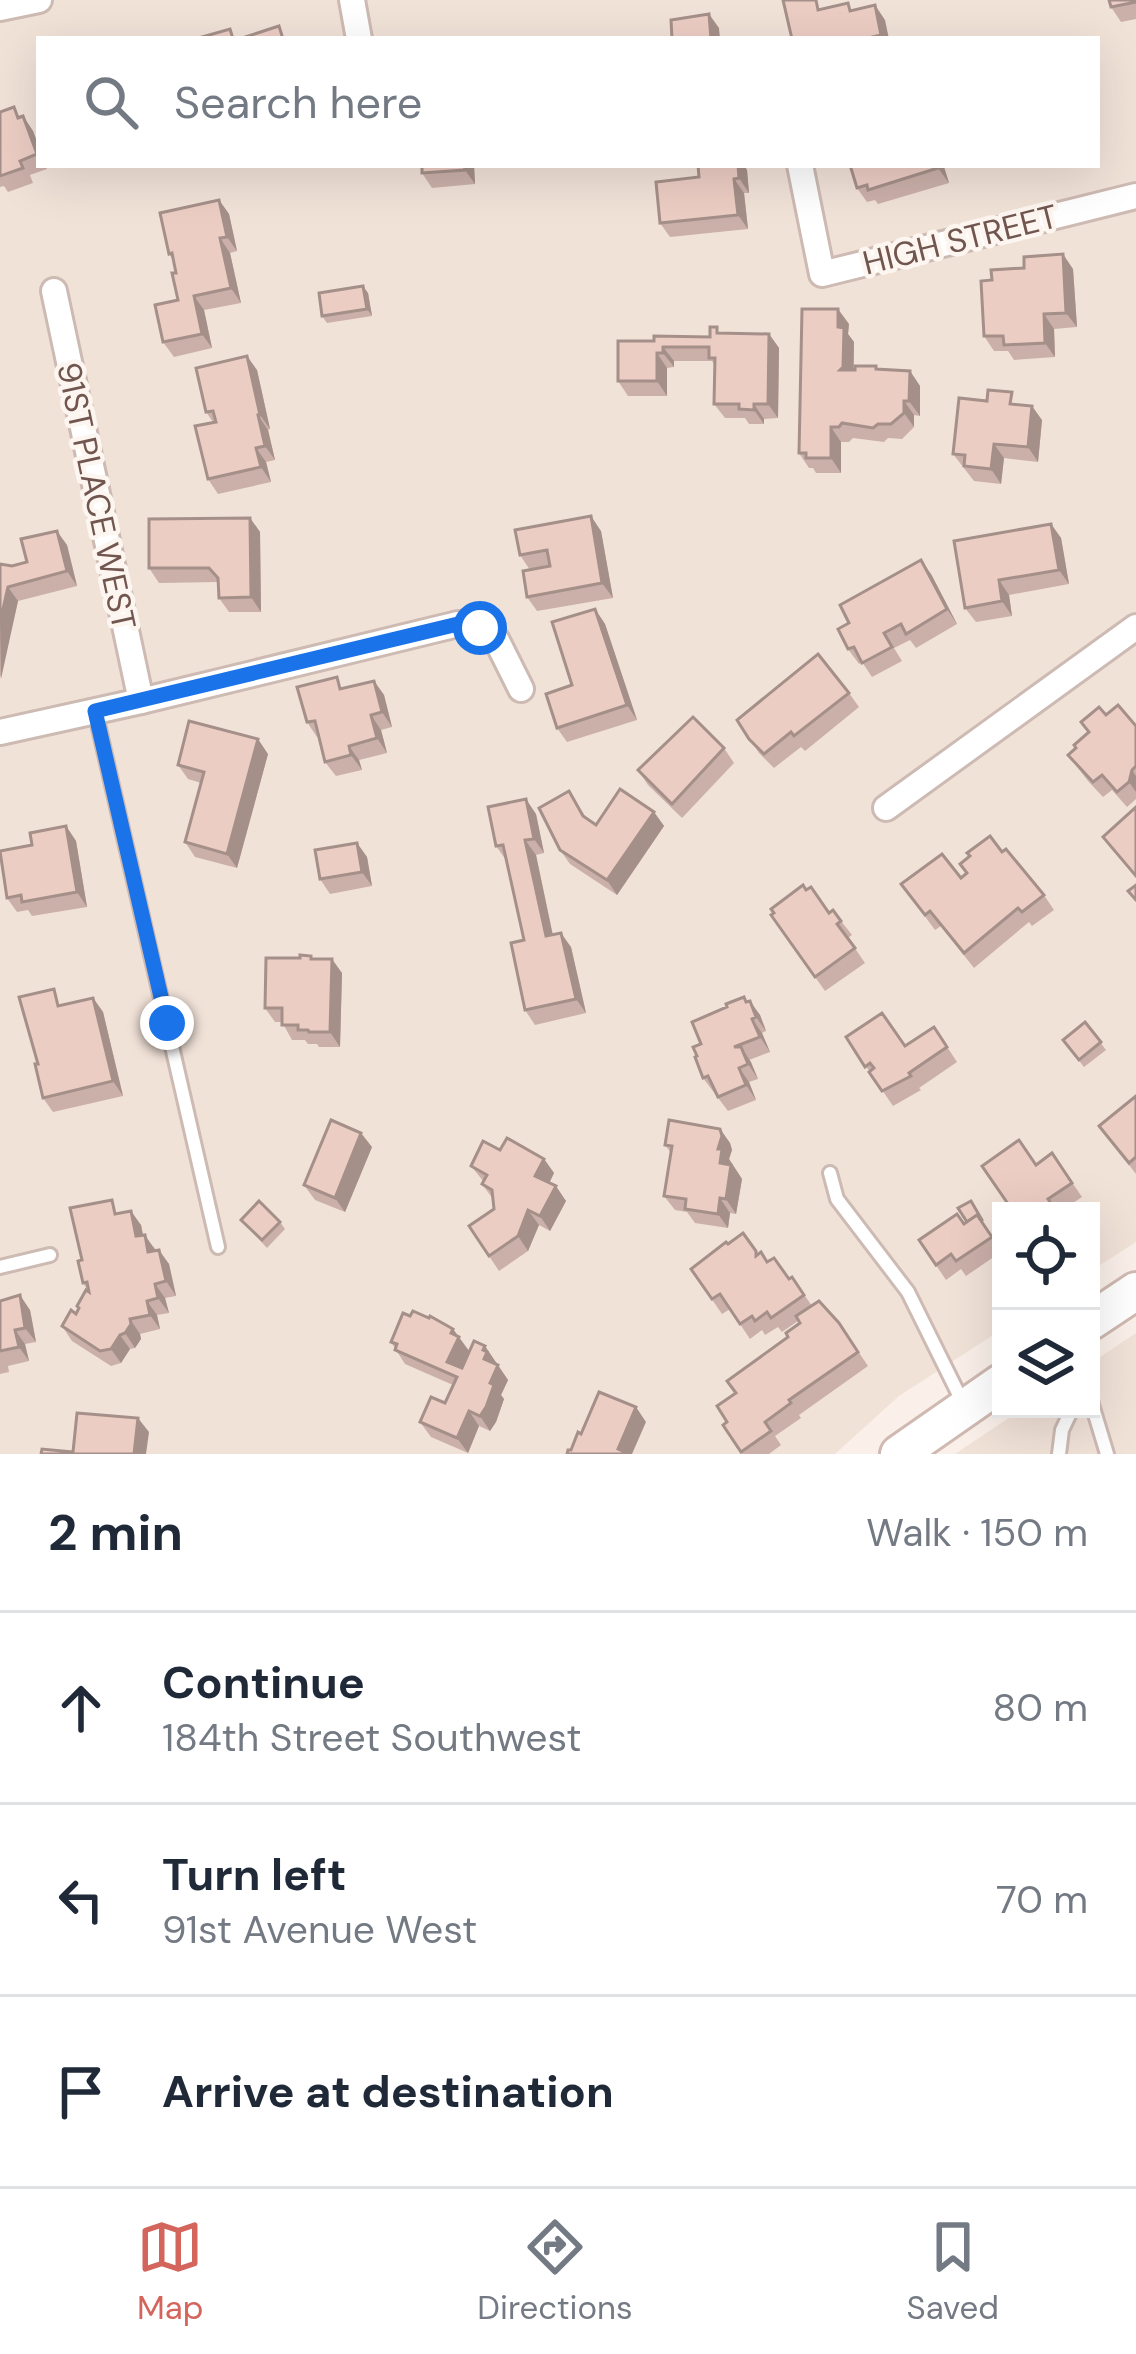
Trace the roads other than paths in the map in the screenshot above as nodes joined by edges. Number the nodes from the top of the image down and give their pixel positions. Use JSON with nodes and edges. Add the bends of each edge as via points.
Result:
{"nodes":[{"id":1,"x":39,"y":0,"type":"edge"},
{"id":2,"x":352,"y":0,"type":"edge"},
{"id":3,"x":0,"y":8,"type":"edge"},
{"id":4,"x":358,"y":36,"type":"edge"},
{"id":5,"x":801,"y":168,"type":"edge"},
{"id":6,"x":1136,"y":196,"type":"edge"},
{"id":7,"x":54,"y":291,"type":"dead end"},
{"id":8,"x":1136,"y":627,"type":"edge"},
{"id":9,"x":521,"y":689,"type":"dead end"},
{"id":10,"x":141,"y":701,"type":"junction"},
{"id":11,"x":95,"y":711,"type":"junction"},
{"id":12,"x":0,"y":732,"type":"edge"},
{"id":13,"x":886,"y":808,"type":"dead end"},
{"id":14,"x":830,"y":1173,"type":"dead end"},
{"id":15,"x":218,"y":1246,"type":"dead end"},
{"id":16,"x":50,"y":1256,"type":"dead end"},
{"id":17,"x":0,"y":1268,"type":"edge"},
{"id":18,"x":1136,"y":1291,"type":"edge"},
{"id":19,"x":1100,"y":1315,"type":"edge"},
{"id":20,"x":992,"y":1389,"type":"edge"},
{"id":21,"x":965,"y":1408,"type":"junction"},
{"id":22,"x":1068,"y":1418,"type":"edge"},
{"id":23,"x":1096,"y":1418,"type":"edge"},
{"id":24,"x":899,"y":1454,"type":"edge"},
{"id":25,"x":1059,"y":1454,"type":"edge"},
{"id":26,"x":1106,"y":1454,"type":"edge"}],
"edges":[{"from":1,"to":3,"type":"street"},
{"from":2,"to":4,"type":"street"},
{"from":5,"to":6,"type":"street","name":"HIGH STREET","via":[[822,274]]},
{"from":7,"to":10,"type":"street","name":"91ST PLACE WEST"},
{"from":8,"to":13,"type":"street"},
{"from":9,"to":10,"type":"street","via":[[496,639],[458,624]]},
{"from":10,"to":11,"type":"street"},
{"from":11,"to":12,"type":"street"},
{"from":11,"to":15,"type":"lane"},
{"from":14,"to":21,"type":"lane","via":[[837,1199],[908,1292]]},
{"from":16,"to":17,"type":"lane"},
{"from":18,"to":19,"type":"main road"},
{"from":20,"to":21,"type":"main road"},
{"from":21,"to":24,"type":"main road"},
{"from":22,"to":25,"type":"lane"},
{"from":23,"to":26,"type":"lane"}]}
